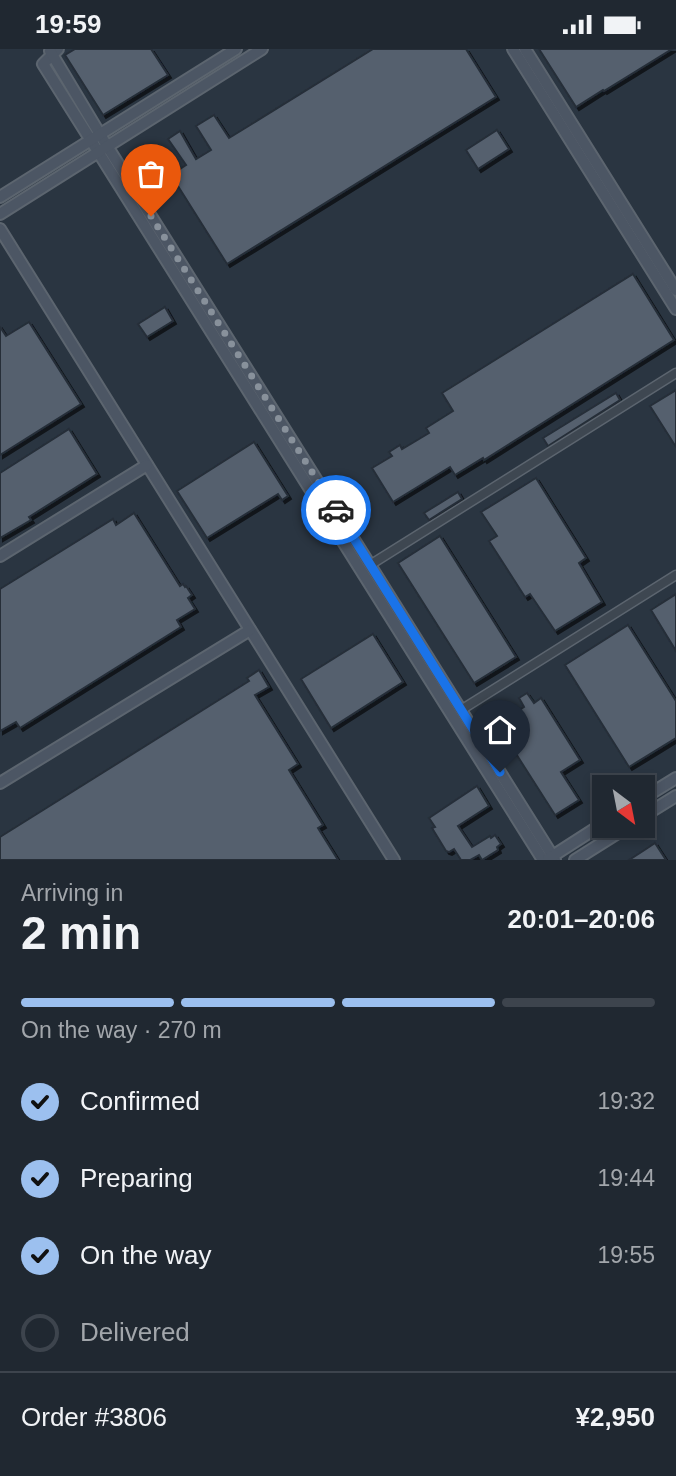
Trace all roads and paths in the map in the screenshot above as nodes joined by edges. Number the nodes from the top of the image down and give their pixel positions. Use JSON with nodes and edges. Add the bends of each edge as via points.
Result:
{"nodes":[{"id":1,"x":236,"y":49,"type":"edge"},
{"id":2,"x":262,"y":49,"type":"edge"},
{"id":3,"x":513,"y":49,"type":"edge"},
{"id":4,"x":525,"y":49,"type":"edge"},
{"id":5,"x":53,"y":51,"type":"edge"},
{"id":6,"x":100,"y":133,"type":"junction"},
{"id":7,"x":90,"y":140,"type":"junction"},
{"id":8,"x":102,"y":149,"type":"junction"},
{"id":9,"x":0,"y":197,"type":"edge"},
{"id":10,"x":0,"y":214,"type":"edge"},
{"id":11,"x":0,"y":229,"type":"edge"},
{"id":12,"x":676,"y":290,"type":"edge"},
{"id":13,"x":676,"y":309,"type":"edge"},
{"id":14,"x":676,"y":373,"type":"edge"},
{"id":15,"x":147,"y":465,"type":"junction"},
{"id":16,"x":0,"y":556,"type":"edge"},
{"id":17,"x":366,"y":568,"type":"junction"},
{"id":18,"x":676,"y":575,"type":"edge"},
{"id":19,"x":250,"y":629,"type":"junction"},
{"id":20,"x":457,"y":713,"type":"junction"},
{"id":21,"x":676,"y":778,"type":"edge"},
{"id":22,"x":0,"y":783,"type":"edge"},
{"id":23,"x":655,"y":791,"type":"edge"},
{"id":24,"x":676,"y":796,"type":"edge"},
{"id":25,"x":655,"y":809,"type":"edge"},
{"id":26,"x":592,"y":831,"type":"edge"},
{"id":27,"x":610,"y":838,"type":"edge"},
{"id":28,"x":549,"y":859,"type":"edge"},
{"id":29,"x":394,"y":860,"type":"edge"},
{"id":30,"x":575,"y":860,"type":"edge"}],
"edges":[{"from":1,"to":6,"type":"street"},
{"from":2,"to":8,"type":"street"},
{"from":3,"to":13,"type":"street"},
{"from":4,"to":12,"type":"street"},
{"from":5,"to":6,"type":"street"},
{"from":5,"to":7,"type":"street","via":[[43,65]]},
{"from":6,"to":7,"type":"street"},
{"from":6,"to":8,"type":"street"},
{"from":7,"to":8,"type":"street"},
{"from":7,"to":9,"type":"street"},
{"from":8,"to":10,"type":"street"},
{"from":8,"to":17,"type":"street"},
{"from":11,"to":15,"type":"street"},
{"from":14,"to":17,"type":"street"},
{"from":15,"to":16,"type":"street"},
{"from":15,"to":19,"type":"street"},
{"from":17,"to":20,"type":"street"},
{"from":18,"to":20,"type":"street"},
{"from":19,"to":22,"type":"street"},
{"from":19,"to":29,"type":"street"},
{"from":20,"to":28,"type":"street"},
{"from":21,"to":23,"type":"street"},
{"from":24,"to":25,"type":"street"},
{"from":26,"to":28,"type":"street"},
{"from":27,"to":30,"type":"street"}]}
